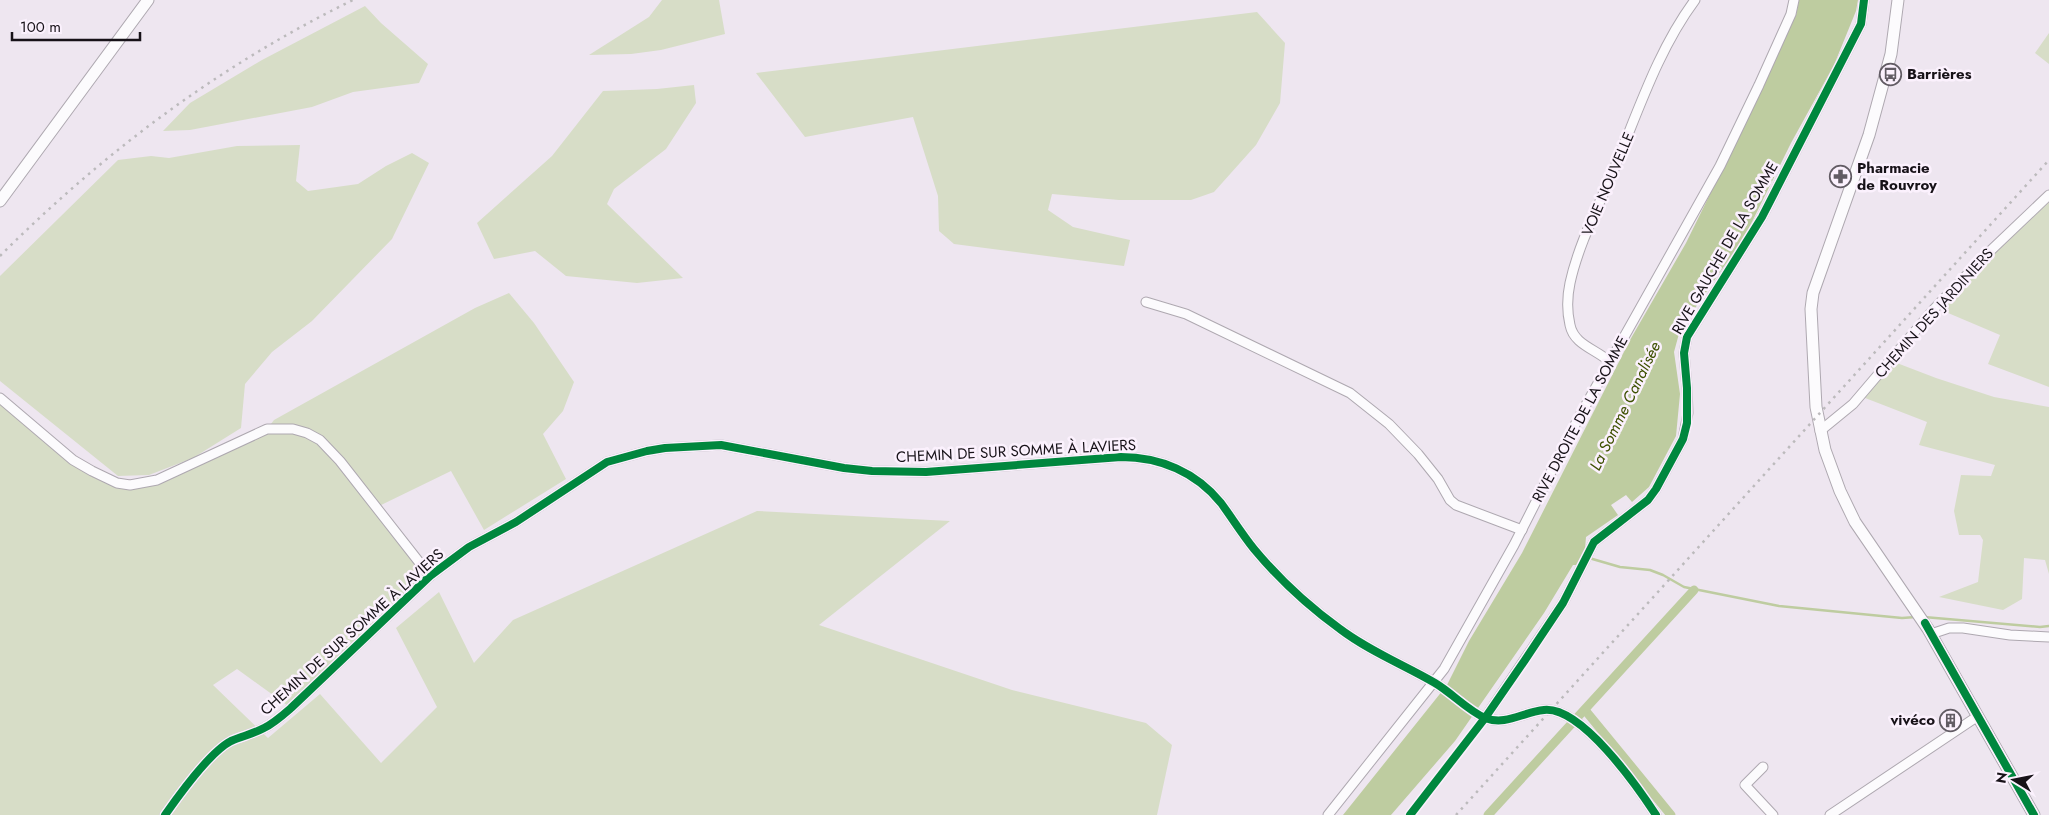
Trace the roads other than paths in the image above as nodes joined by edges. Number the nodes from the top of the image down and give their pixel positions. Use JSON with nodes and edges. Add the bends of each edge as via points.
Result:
{"nodes":[{"id":1,"x":148,"y":0,"type":"edge"},
{"id":2,"x":1695,"y":0,"type":"edge"},
{"id":3,"x":1794,"y":0,"type":"edge"},
{"id":4,"x":1864,"y":0,"type":"edge"},
{"id":5,"x":1898,"y":0,"type":"edge"},
{"id":6,"x":2049,"y":195,"type":"edge"},
{"id":7,"x":0,"y":201,"type":"edge"},
{"id":8,"x":1146,"y":302,"type":"dead end"},
{"id":9,"x":1610,"y":362,"type":"junction"},
{"id":10,"x":0,"y":398,"type":"edge"},
{"id":11,"x":1820,"y":431,"type":"junction"},
{"id":12,"x":1522,"y":530,"type":"junction"},
{"id":13,"x":430,"y":576,"type":"junction"},
{"id":14,"x":1931,"y":634,"type":"junction"},
{"id":15,"x":2049,"y":637,"type":"edge"},
{"id":16,"x":1436,"y":683,"type":"junction"},
{"id":17,"x":1483,"y":716,"type":"junction"},
{"id":18,"x":1978,"y":716,"type":"junction"},
{"id":19,"x":1763,"y":767,"type":"dead end"},
{"id":20,"x":165,"y":815,"type":"edge"},
{"id":21,"x":1328,"y":815,"type":"edge"},
{"id":22,"x":1656,"y":815,"type":"edge"},
{"id":23,"x":1773,"y":815,"type":"edge"},
{"id":24,"x":1830,"y":815,"type":"edge"},
{"id":25,"x":2034,"y":815,"type":"edge"}],
"edges":[{"from":1,"to":7,"type":"main road"},
{"from":2,"to":9,"type":"street","name":"VOIE NOUVELLE","via":[[1677,24],[1653,75],[1581,249],[1570,284],[1568,309],[1575,338]]},
{"from":3,"to":9,"type":"street","name":"RIVE DROITE DE LA SOMME","via":[[1759,86],[1720,166]]},
{"from":4,"to":17,"type":"street","name":"RIVE GAUCHE DE LA SOMME","via":[[1860,24],[1762,217],[1686,337],[1688,413],[1683,439],[1648,500],[1594,542],[1563,603]]},
{"from":5,"to":11,"type":"main road","via":[[1891,54],[1869,135],[1813,293],[1814,381]]},
{"from":6,"to":11,"type":"street","name":"CHEMIN DES JARDINIERS","via":[[1934,309],[1853,404]]},
{"from":8,"to":12,"type":"street","via":[[1186,314],[1350,393],[1389,424],[1418,454],[1456,505]]},
{"from":9,"to":12,"type":"street","name":"RIVE DROITE DE LA SOMME"},
{"from":10,"to":13,"type":"street","via":[[73,460],[117,483],[130,485],[157,480],[268,429],[293,429],[307,433],[320,440],[340,461]]},
{"from":11,"to":14,"type":"main road","via":[[1850,513]]},
{"from":12,"to":16,"type":"street","name":"RIVE DROITE DE LA SOMME"},
{"from":13,"to":16,"type":"street","name":"CHEMIN DE SUR SOMME À LAVIERS","via":[[469,547],[516,522],[607,462],[647,451],[722,445],[844,468],[908,472],[1135,457],[1185,472],[1202,484],[1281,579],[1318,611],[1354,639]]},
{"from":13,"to":20,"type":"street","name":"CHEMIN DE SUR SOMME À LAVIERS","via":[[291,708],[264,728],[231,741],[218,751]]},
{"from":14,"to":15,"type":"street","via":[[1963,628]]},
{"from":14,"to":18,"type":"main road"},
{"from":16,"to":17,"type":"street","name":"CHEMIN DE SUR SOMME À LAVIERS"},
{"from":16,"to":21,"type":"street","name":"RIVE DROITE DE LA SOMME"},
{"from":17,"to":22,"type":"street","via":[[1506,720],[1547,710],[1570,717],[1599,743]]},
{"from":18,"to":24,"type":"street"},
{"from":18,"to":25,"type":"main road"},
{"from":19,"to":23,"type":"street","via":[[1745,785]]}]}
